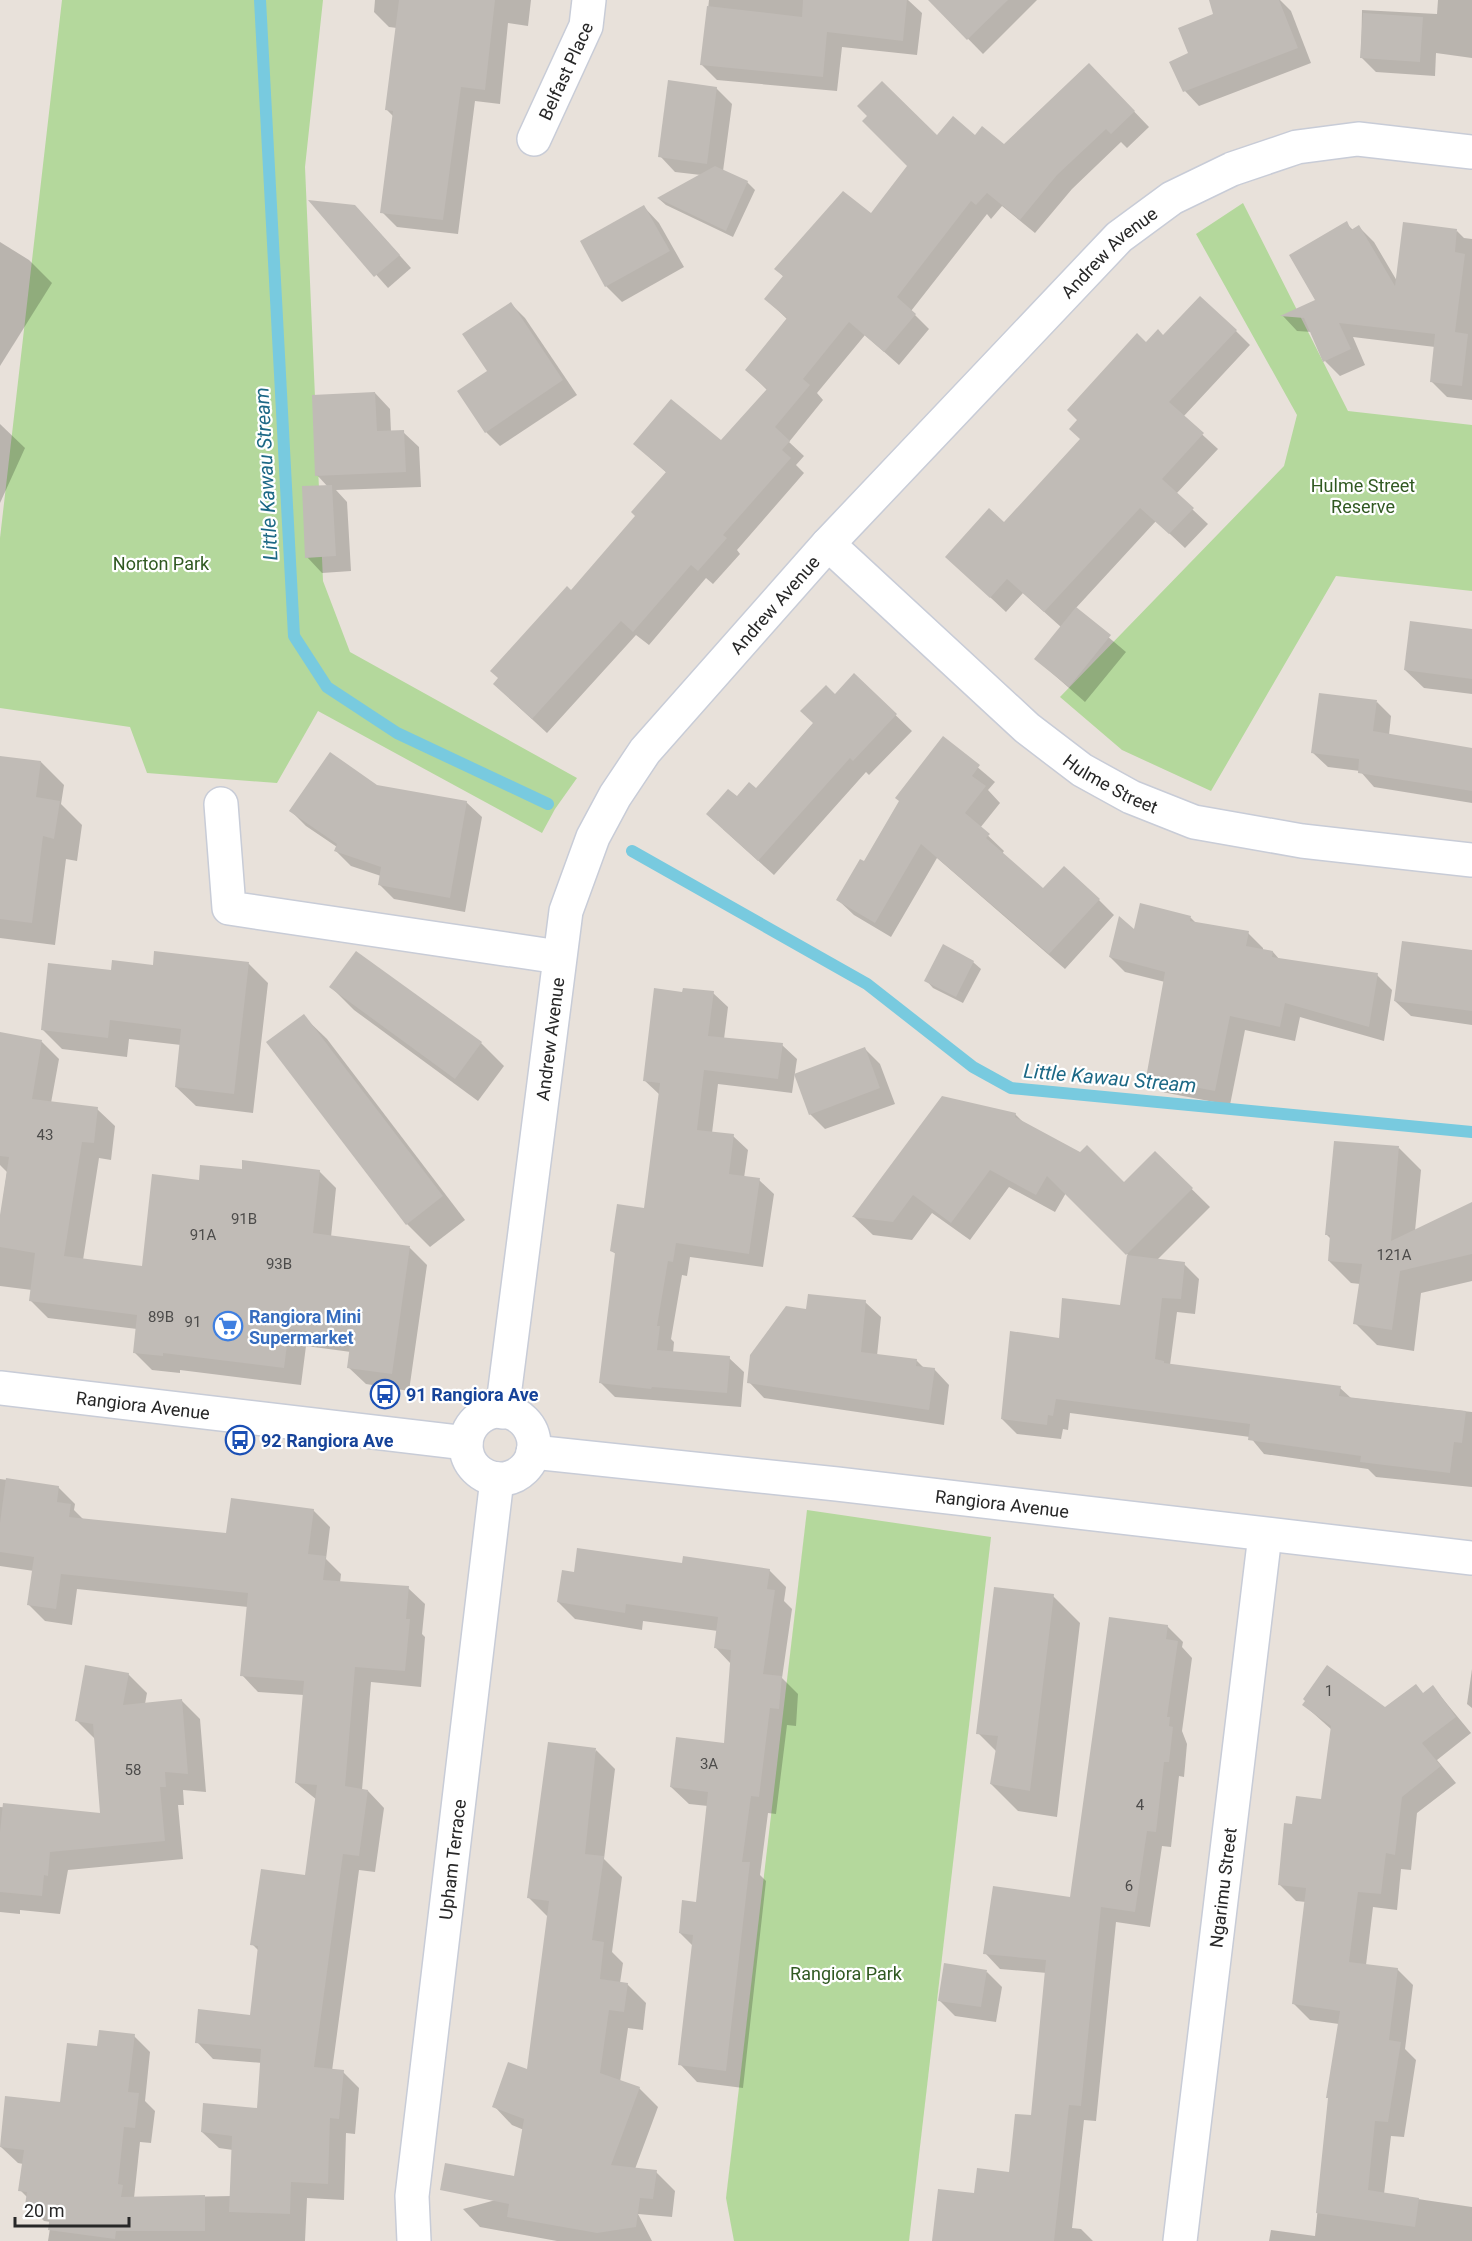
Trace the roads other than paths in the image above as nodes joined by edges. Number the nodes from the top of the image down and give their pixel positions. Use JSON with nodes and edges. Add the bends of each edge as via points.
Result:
{"nodes":[{"id":1,"x":589,"y":0,"type":"edge"},
{"id":2,"x":534,"y":139,"type":"dead end"},
{"id":3,"x":1472,"y":152,"type":"edge"},
{"id":4,"x":828,"y":544,"type":"junction"},
{"id":5,"x":221,"y":804,"type":"dead end"},
{"id":6,"x":1472,"y":860,"type":"edge"},
{"id":7,"x":559,"y":957,"type":"junction"},
{"id":8,"x":0,"y":1388,"type":"edge"},
{"id":9,"x":502,"y":1412,"type":"junction"},
{"id":10,"x":466,"y":1443,"type":"junction"},
{"id":11,"x":533,"y":1452,"type":"junction"},
{"id":12,"x":497,"y":1479,"type":"junction"},
{"id":13,"x":1265,"y":1535,"type":"junction"},
{"id":14,"x":1472,"y":1558,"type":"edge"},
{"id":15,"x":414,"y":2241,"type":"edge"},
{"id":16,"x":1180,"y":2241,"type":"edge"}],
"edges":[{"from":1,"to":2,"type":"street","name":"Belfast Place","via":[[586,26]]},
{"from":3,"to":4,"type":"street","name":"Andrew Avenue","via":[[1358,139],[1297,147],[1232,169],[1172,198],[1119,237]]},
{"from":4,"to":6,"type":"street","name":"Hulme Street","via":[[1027,728],[1082,770],[1131,797],[1194,822],[1302,841]]},
{"from":4,"to":7,"type":"street","name":"Andrew Avenue","via":[[645,751],[615,796],[579,871],[566,911]]},
{"from":5,"to":7,"type":"street","via":[[229,908]]},
{"from":7,"to":9,"type":"street","name":"Andrew Avenue"},
{"from":8,"to":10,"type":"street","name":"Rangiora Avenue"},
{"from":9,"to":10,"type":"street","via":[[487,1414],[472,1424]]},
{"from":9,"to":11,"type":"street","via":[[519,1416],[528,1424],[534,1436]]},
{"from":10,"to":12,"type":"street","via":[[468,1460],[481,1475]]},
{"from":11,"to":12,"type":"street","via":[[524,1469],[511,1478]]},
{"from":11,"to":13,"type":"street","name":"Rangiora Avenue"},
{"from":12,"to":15,"type":"street","name":"Upham Terrace","via":[[412,2196]]},
{"from":13,"to":14,"type":"street","name":"Rangiora Avenue"},
{"from":13,"to":16,"type":"street","name":"Ngarimu Street"}]}
